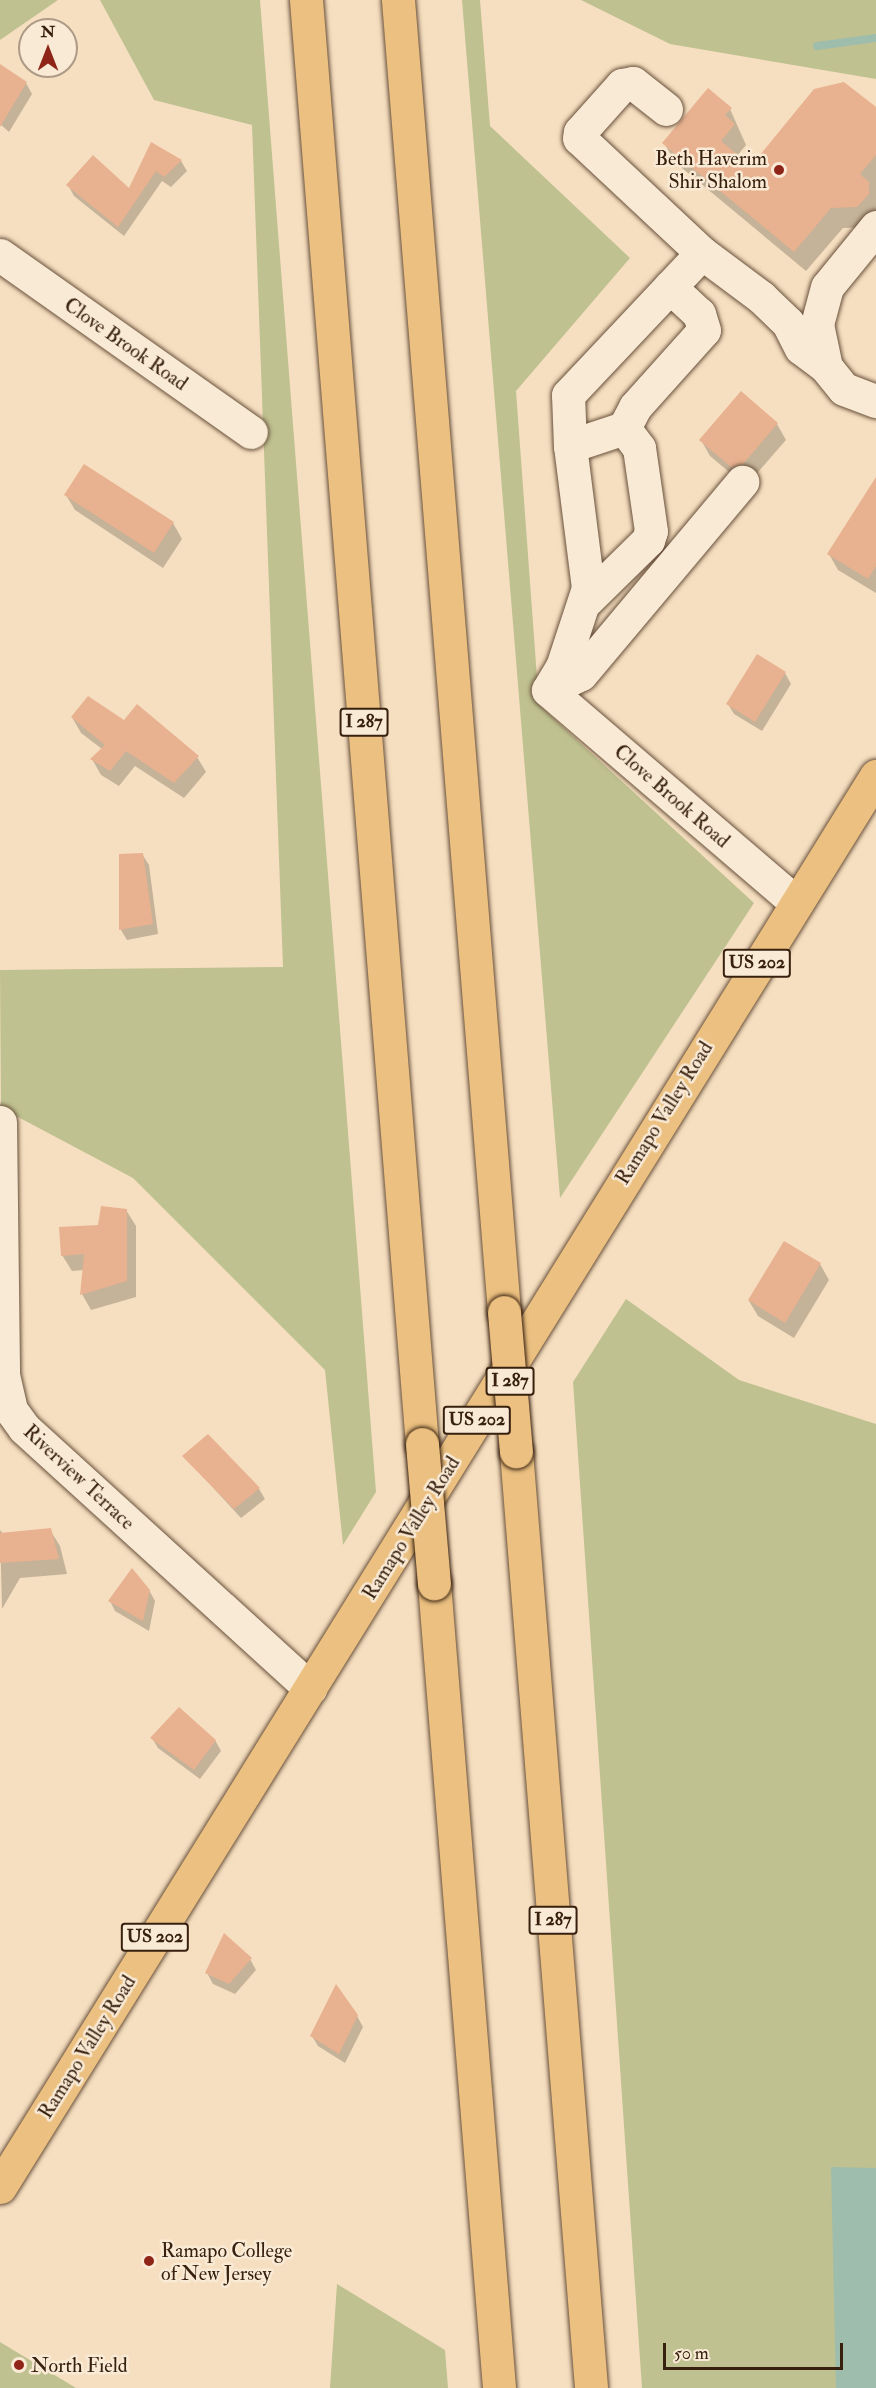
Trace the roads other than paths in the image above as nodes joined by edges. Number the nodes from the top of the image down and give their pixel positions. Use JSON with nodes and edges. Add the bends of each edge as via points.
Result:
{"nodes":[{"id":1,"x":306,"y":0,"type":"edge"},
{"id":2,"x":398,"y":0,"type":"edge"},
{"id":3,"x":666,"y":110,"type":"dead end"},
{"id":4,"x":876,"y":226,"type":"edge"},
{"id":5,"x":702,"y":253,"type":"junction"},
{"id":6,"x":0,"y":255,"type":"edge"},
{"id":7,"x":670,"y":286,"type":"junction"},
{"id":8,"x":820,"y":312,"type":"junction"},
{"id":9,"x":788,"y":323,"type":"junction"},
{"id":10,"x":826,"y":367,"type":"junction"},
{"id":11,"x":876,"y":401,"type":"edge"},
{"id":12,"x":624,"y":428,"type":"junction"},
{"id":13,"x":251,"y":432,"type":"dead end"},
{"id":14,"x":570,"y":446,"type":"junction"},
{"id":15,"x":742,"y":482,"type":"dead end"},
{"id":16,"x":587,"y":600,"type":"junction"},
{"id":17,"x":548,"y":690,"type":"junction"},
{"id":18,"x":876,"y":776,"type":"edge"},
{"id":19,"x":795,"y":902,"type":"junction"},
{"id":20,"x":0,"y":1122,"type":"edge"},
{"id":21,"x":310,"y":1688,"type":"junction"},
{"id":22,"x":0,"y":2187,"type":"edge"},
{"id":23,"x":499,"y":2388,"type":"edge"},
{"id":24,"x":591,"y":2388,"type":"edge"}],
"edges":[{"from":1,"to":23,"type":"main road","number":"I 287","bridge":true},
{"from":2,"to":24,"type":"main road","number":"I 287","bridge":true},
{"from":3,"to":5,"type":"street","via":[[633,83],[622,85],[580,132],[579,138]]},
{"from":4,"to":8,"type":"street","via":[[827,287]]},
{"from":5,"to":7,"type":"street"},
{"from":5,"to":9,"type":"street","via":[[761,297]]},
{"from":6,"to":13,"type":"street","name":"Clove Brook Road"},
{"from":7,"to":12,"type":"street","via":[[699,314],[704,330],[635,406]]},
{"from":7,"to":14,"type":"street","via":[[568,395]]},
{"from":8,"to":9,"type":"street","via":[[801,312]]},
{"from":8,"to":10,"type":"street","via":[[817,324]]},
{"from":9,"to":10,"type":"street","via":[[801,348]]},
{"from":10,"to":11,"type":"street","via":[[844,389]]},
{"from":12,"to":14,"type":"street"},
{"from":12,"to":16,"type":"street","via":[[639,448],[651,531],[648,540]]},
{"from":14,"to":16,"type":"street"},
{"from":15,"to":17,"type":"street","via":[[581,674]]},
{"from":16,"to":17,"type":"street","via":[[562,667]]},
{"from":17,"to":19,"type":"street","name":"Clove Brook Road"},
{"from":18,"to":19,"type":"main road","name":"Ramapo Valley Road","number":"US 202"},
{"from":19,"to":21,"type":"main road","name":"Ramapo Valley Road","number":"US 202"},
{"from":20,"to":21,"type":"street","name":"Riverview Terrace","via":[[3,1375],[12,1410],[24,1428]]},
{"from":21,"to":22,"type":"main road","name":"Ramapo Valley Road","number":"US 202"}]}
